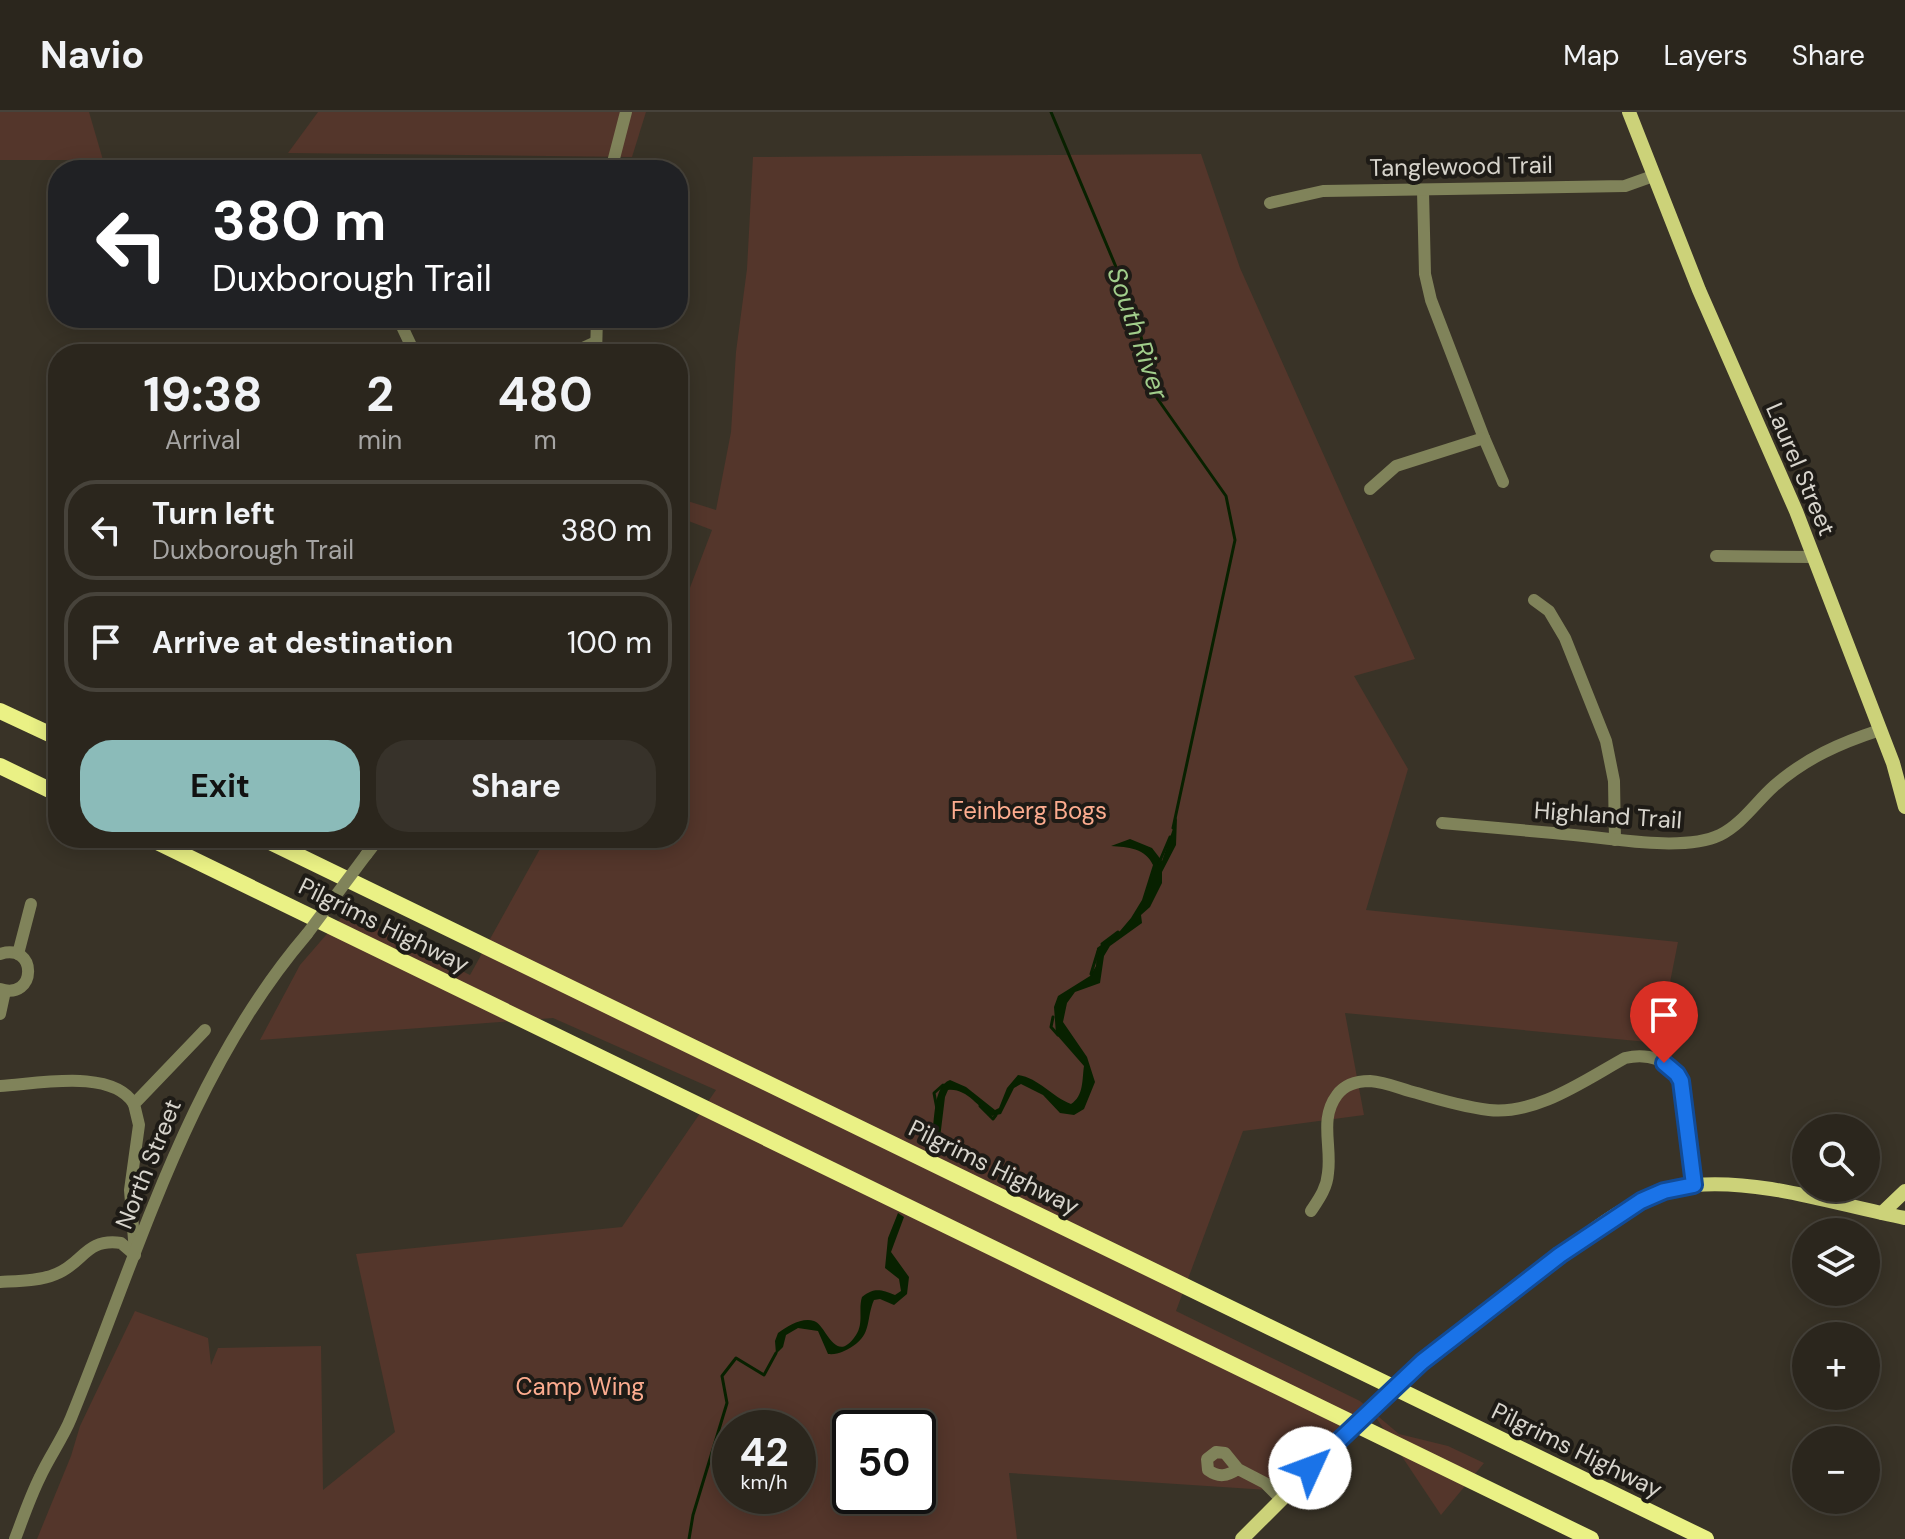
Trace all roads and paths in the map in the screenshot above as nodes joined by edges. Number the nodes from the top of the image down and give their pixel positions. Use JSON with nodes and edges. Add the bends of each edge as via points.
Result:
{"nodes":[{"id":1,"x":626,"y":112,"type":"edge"},
{"id":2,"x":1629,"y":112,"type":"edge"},
{"id":3,"x":613,"y":160,"type":"edge"},
{"id":4,"x":1653,"y":176,"type":"junction"},
{"id":5,"x":1423,"y":191,"type":"junction"},
{"id":6,"x":1270,"y":203,"type":"dead end"},
{"id":7,"x":1484,"y":438,"type":"junction"},
{"id":8,"x":1503,"y":482,"type":"dead end"},
{"id":9,"x":1370,"y":489,"type":"dead end"},
{"id":10,"x":1716,"y":556,"type":"dead end"},
{"id":11,"x":1814,"y":557,"type":"junction"},
{"id":12,"x":1534,"y":600,"type":"dead end"},
{"id":13,"x":0,"y":711,"type":"edge"},
{"id":14,"x":1880,"y":730,"type":"junction"},
{"id":15,"x":48,"y":733,"type":"edge"},
{"id":16,"x":0,"y":766,"type":"edge"},
{"id":17,"x":48,"y":789,"type":"edge"},
{"id":18,"x":1904,"y":797,"type":"edge"},
{"id":19,"x":1442,"y":823,"type":"dead end"},
{"id":20,"x":1615,"y":840,"type":"junction"},
{"id":21,"x":170,"y":848,"type":"edge"},
{"id":22,"x":283,"y":848,"type":"edge"},
{"id":23,"x":371,"y":848,"type":"edge"},
{"id":24,"x":31,"y":904,"type":"dead end"},
{"id":25,"x":0,"y":954,"type":"edge"},
{"id":26,"x":18,"y":954,"type":"junction"},
{"id":27,"x":3,"y":990,"type":"edge"},
{"id":28,"x":0,"y":1014,"type":"edge"},
{"id":29,"x":205,"y":1030,"type":"dead end"},
{"id":30,"x":0,"y":1086,"type":"edge"},
{"id":31,"x":134,"y":1104,"type":"junction"},
{"id":32,"x":1694,"y":1185,"type":"junction"},
{"id":33,"x":1905,"y":1191,"type":"edge"},
{"id":34,"x":1311,"y":1211,"type":"dead end"},
{"id":35,"x":1882,"y":1213,"type":"junction"},
{"id":36,"x":1905,"y":1218,"type":"edge"},
{"id":37,"x":135,"y":1255,"type":"junction"},
{"id":38,"x":0,"y":1282,"type":"edge"},
{"id":39,"x":1238,"y":1469,"type":"dead end"},
{"id":40,"x":1280,"y":1498,"type":"junction"},
{"id":41,"x":15,"y":1539,"type":"edge"},
{"id":42,"x":1242,"y":1539,"type":"edge"},
{"id":43,"x":1591,"y":1539,"type":"edge"},
{"id":44,"x":1706,"y":1539,"type":"edge"}],
"edges":[{"from":1,"to":3,"type":"street"},
{"from":2,"to":4,"type":"main road","name":"Laurel Street"},
{"from":4,"to":5,"type":"street","name":"Tanglewood Trail","via":[[1625,186]]},
{"from":4,"to":11,"type":"main road","name":"Laurel Street"},
{"from":5,"to":6,"type":"street","name":"Tanglewood Trail","via":[[1323,191]]},
{"from":5,"to":7,"type":"street","via":[[1425,274],[1431,300]]},
{"from":7,"to":8,"type":"street"},
{"from":7,"to":9,"type":"street","via":[[1396,466]]},
{"from":10,"to":11,"type":"street"},
{"from":11,"to":14,"type":"main road","name":"Laurel Street"},
{"from":12,"to":20,"type":"street","via":[[1549,611],[1565,638],[1606,741],[1615,792]]},
{"from":13,"to":15,"type":"highway"},
{"from":14,"to":18,"type":"main road","name":"Laurel Street"},
{"from":14,"to":20,"type":"street","name":"Highland Trail","via":[[1808,760],[1718,836],[1682,843]]},
{"from":16,"to":17,"type":"highway"},
{"from":19,"to":20,"type":"street","name":"Highland Trail"},
{"from":21,"to":43,"type":"highway","name":"Pilgrims Highway"},
{"from":22,"to":44,"type":"highway","name":"Pilgrims Highway"},
{"from":23,"to":37,"type":"street","name":"North Street","bridge":true,"via":[[258,997],[219,1060]]},
{"from":24,"to":26,"type":"street"},
{"from":25,"to":26,"type":"street"},
{"from":26,"to":27,"type":"street","via":[[29,975],[17,989]]},
{"from":27,"to":28,"type":"street"},
{"from":29,"to":31,"type":"street"},
{"from":30,"to":31,"type":"street","via":[[99,1082],[120,1089]]},
{"from":31,"to":37,"type":"street","via":[[139,1125],[130,1190]]},
{"from":32,"to":34,"type":"street","via":[[1681,1081],[1664,1063],[1637,1055],[1554,1096],[1510,1110],[1465,1106],[1385,1083],[1344,1087],[1330,1108],[1329,1171]]},
{"from":32,"to":35,"type":"main road","via":[[1783,1192]]},
{"from":32,"to":40,"type":"main road","bridge":true,"via":[[1652,1195],[1618,1214],[1467,1325]]},
{"from":33,"to":35,"type":"main road"},
{"from":35,"to":36,"type":"main road"},
{"from":37,"to":38,"type":"street","via":[[121,1243],[98,1243],[56,1275]]},
{"from":37,"to":41,"type":"street","name":"North Street","via":[[70,1421],[38,1479]]},
{"from":39,"to":40,"type":"street"},
{"from":40,"to":42,"type":"main road"}]}
